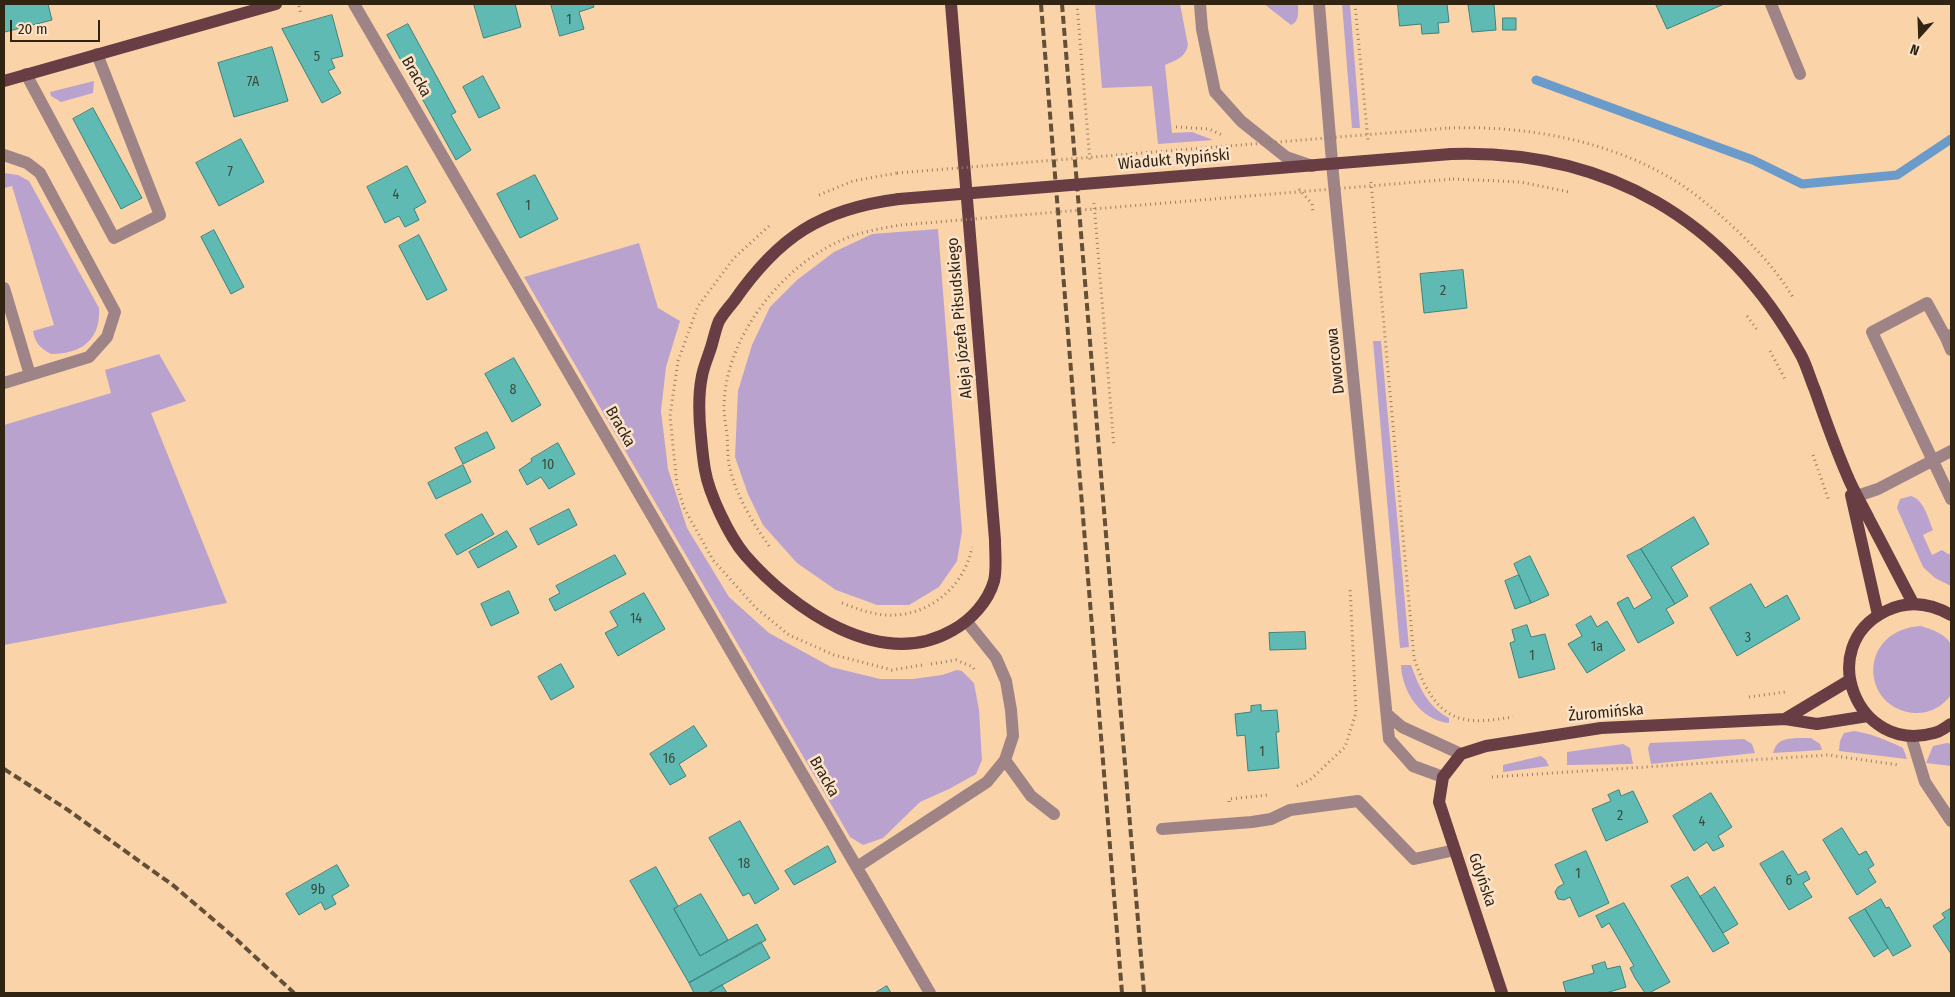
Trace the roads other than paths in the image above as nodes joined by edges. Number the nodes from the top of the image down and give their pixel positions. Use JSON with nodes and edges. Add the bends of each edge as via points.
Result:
{"nodes":[{"id":1,"x":276,"y":4,"type":"edge"},
{"id":2,"x":354,"y":4,"type":"edge"},
{"id":3,"x":951,"y":4,"type":"edge"},
{"id":4,"x":1200,"y":4,"type":"edge"},
{"id":5,"x":1319,"y":4,"type":"edge"},
{"id":6,"x":1772,"y":4,"type":"edge"},
{"id":7,"x":97,"y":54,"type":"junction"},
{"id":8,"x":26,"y":74,"type":"junction"},
{"id":9,"x":1800,"y":74,"type":"dead end"},
{"id":10,"x":4,"y":81,"type":"edge"},
{"id":11,"x":4,"y":155,"type":"edge"},
{"id":12,"x":1333,"y":174,"type":"junction"},
{"id":13,"x":4,"y":288,"type":"edge"},
{"id":14,"x":1950,"y":341,"type":"edge"},
{"id":15,"x":30,"y":375,"type":"junction"},
{"id":16,"x":4,"y":383,"type":"edge"},
{"id":17,"x":1950,"y":454,"type":"edge"},
{"id":18,"x":1932,"y":461,"type":"junction"},
{"id":19,"x":1848,"y":478,"type":"junction"},
{"id":20,"x":1857,"y":496,"type":"junction"},
{"id":21,"x":1951,"y":499,"type":"edge"},
{"id":22,"x":1913,"y":603,"type":"junction"},
{"id":23,"x":1878,"y":615,"type":"junction"},
{"id":24,"x":1951,"y":615,"type":"edge"},
{"id":25,"x":968,"y":622,"type":"junction"},
{"id":26,"x":1850,"y":680,"type":"junction"},
{"id":27,"x":1388,"y":715,"type":"junction"},
{"id":28,"x":1868,"y":716,"type":"junction"},
{"id":29,"x":1785,"y":719,"type":"junction"},
{"id":30,"x":1951,"y":724,"type":"edge"},
{"id":31,"x":1911,"y":736,"type":"junction"},
{"id":32,"x":1461,"y":754,"type":"junction"},
{"id":33,"x":1006,"y":760,"type":"junction"},
{"id":34,"x":1443,"y":777,"type":"junction"},
{"id":35,"x":1054,"y":814,"type":"dead end"},
{"id":36,"x":1951,"y":821,"type":"edge"},
{"id":37,"x":1162,"y":828,"type":"dead end"},
{"id":38,"x":1455,"y":850,"type":"junction"},
{"id":39,"x":857,"y":866,"type":"junction"},
{"id":40,"x":930,"y":993,"type":"edge"},
{"id":41,"x":1502,"y":993,"type":"edge"}],
"edges":[{"from":1,"to":7,"type":"main road"},
{"from":2,"to":39,"type":"street","name":"Bracka"},
{"from":3,"to":25,"type":"main road","name":"Aleja Józefa Piłsudskiego","via":[[995,540],[994,580],[984,601]]},
{"from":4,"to":12,"type":"street","via":[[1215,92],[1241,121],[1286,157]]},
{"from":5,"to":12,"type":"street","name":"Dworcowa"},
{"from":6,"to":9,"type":"street"},
{"from":7,"to":8,"type":"main road"},
{"from":7,"to":8,"type":"street","via":[[160,215],[114,238]]},
{"from":8,"to":10,"type":"main road"},
{"from":11,"to":15,"type":"street","via":[[27,163],[40,174],[115,312],[107,337],[89,357]]},
{"from":12,"to":27,"type":"street","name":"Dworcowa"},
{"from":13,"to":15,"type":"street"},
{"from":14,"to":18,"type":"street","via":[[1927,302],[1872,332]]},
{"from":15,"to":16,"type":"street"},
{"from":17,"to":18,"type":"street"},
{"from":18,"to":20,"type":"street","via":[[1878,489]]},
{"from":18,"to":21,"type":"street"},
{"from":19,"to":20,"type":"main road"},
{"from":19,"to":23,"type":"main road"},
{"from":19,"to":25,"type":"main road","name":"Wiadukt Rypiński","bridge":true,"via":[[1802,356],[1768,303],[1725,253],[1664,205],[1641,192],[1571,165],[1519,155],[1451,154],[899,199],[844,210],[808,227],[777,250],[752,274],[719,321],[702,376],[699,419],[705,472],[720,515],[744,554],[784,594],[815,617],[864,638],[904,645],[937,639]]},
{"from":20,"to":22,"type":"main road"},
{"from":22,"to":23,"type":"main road","via":[[1895,606]]},
{"from":22,"to":24,"type":"main road","via":[[1936,607]]},
{"from":23,"to":26,"type":"main road","via":[[1864,627],[1854,643],[1849,662]]},
{"from":25,"to":33,"type":"street","via":[[996,658],[1006,681],[1013,736]]},
{"from":26,"to":28,"type":"main road","via":[[1856,700]]},
{"from":26,"to":29,"type":"main road","name":"Żuromińska"},
{"from":27,"to":32,"type":"street","via":[[1402,727]]},
{"from":27,"to":34,"type":"street","name":"Dworcowa","via":[[1389,739],[1413,766]]},
{"from":28,"to":29,"type":"main road","name":"Żuromińska","via":[[1817,724]]},
{"from":28,"to":31,"type":"main road","via":[[1887,730]]},
{"from":29,"to":32,"type":"main road","name":"Żuromińska","via":[[1600,728],[1486,746]]},
{"from":30,"to":31,"type":"main road","via":[[1935,733]]},
{"from":31,"to":36,"type":"street","via":[[1925,782]]},
{"from":32,"to":34,"type":"main road"},
{"from":33,"to":35,"type":"street","via":[[1031,796]]},
{"from":33,"to":39,"type":"street","via":[[987,782]]},
{"from":34,"to":38,"type":"main road","name":"Gdyńska","via":[[1439,802]]},
{"from":37,"to":38,"type":"street","via":[[1271,819],[1290,810],[1358,800],[1414,858]]},
{"from":38,"to":41,"type":"main road","name":"Gdyńska"},
{"from":39,"to":40,"type":"street","name":"Bracka"}]}
